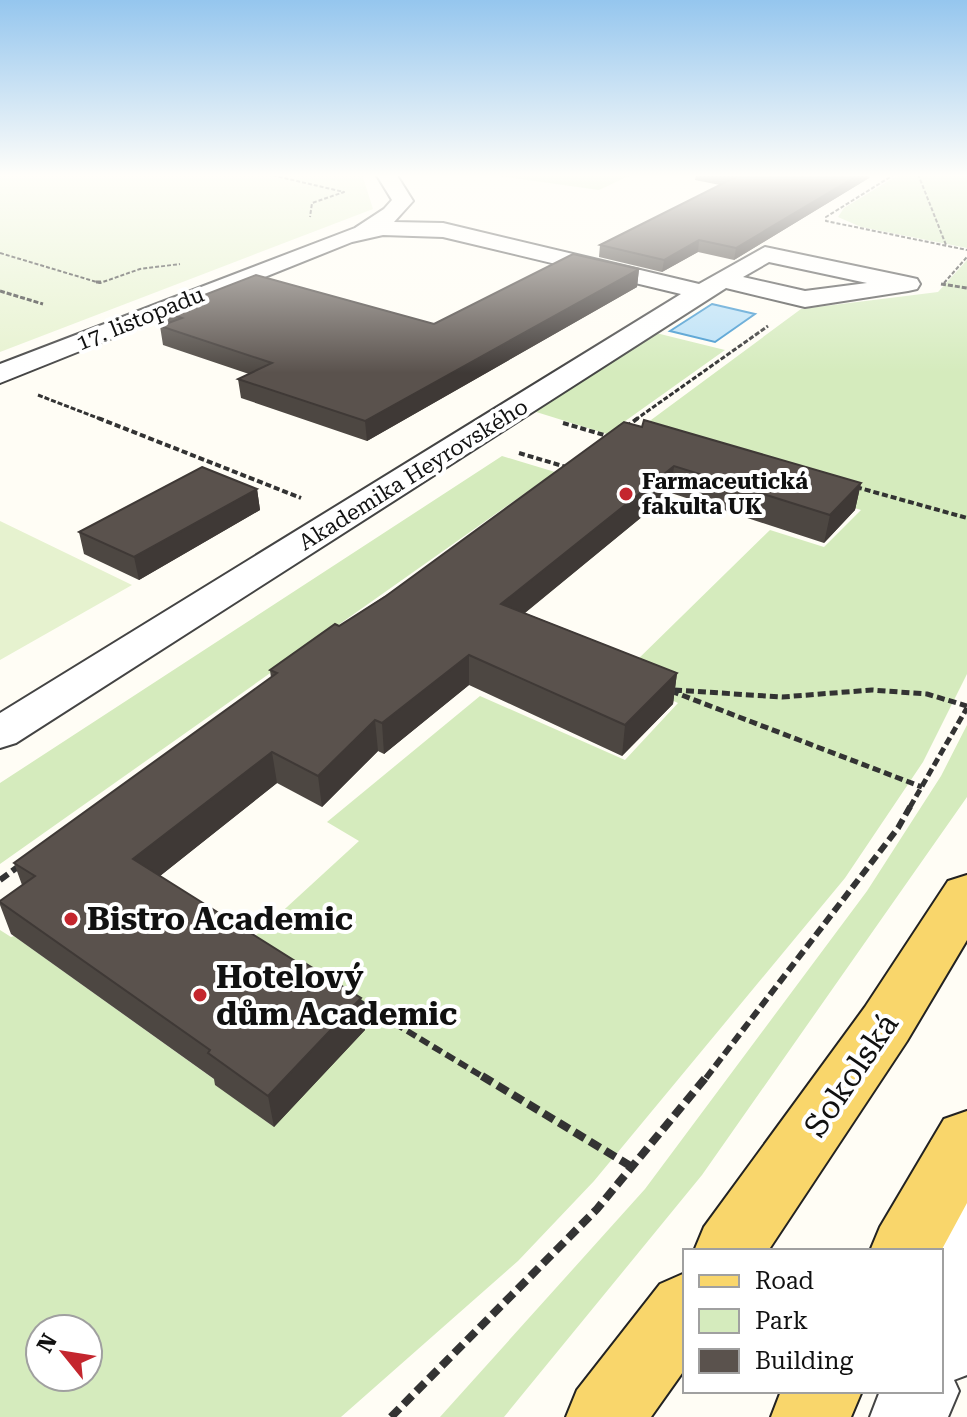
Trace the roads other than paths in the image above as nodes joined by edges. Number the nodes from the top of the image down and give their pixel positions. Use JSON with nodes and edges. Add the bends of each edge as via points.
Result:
{"nodes":[{"id":1,"x":341,"y":240,"type":"edge"},
{"id":2,"x":485,"y":240,"type":"edge"},
{"id":3,"x":712,"y":286,"type":"junction"},
{"id":4,"x":0,"y":374,"type":"edge"},
{"id":5,"x":0,"y":733,"type":"edge"},
{"id":6,"x":967,"y":895,"type":"edge"},
{"id":7,"x":961,"y":1150,"type":"edge"},
{"id":8,"x":729,"y":1249,"type":"edge"},
{"id":9,"x":905,"y":1249,"type":"edge"},
{"id":10,"x":683,"y":1312,"type":"edge"},
{"id":11,"x":943,"y":1345,"type":"edge"},
{"id":12,"x":823,"y":1393,"type":"edge"},
{"id":13,"x":920,"y":1393,"type":"edge"},
{"id":14,"x":604,"y":1417,"type":"edge"},
{"id":15,"x":809,"y":1417,"type":"edge"},
{"id":16,"x":908,"y":1417,"type":"edge"}],
"edges":[{"from":1,"to":4,"type":"street","name":"17. listopadu"},
{"from":2,"to":3,"type":"street","name":"17. listopadu"},
{"from":3,"to":3,"type":"street","name":"Akademika Heyrovského","via":[[805,299],[908,284],[765,254]]},
{"from":3,"to":5,"type":"street","name":"Akademika Heyrovského"},
{"from":6,"to":8,"type":"main road","name":"Sokolská","via":[[886,1024]]},
{"from":7,"to":9,"type":"main road"},
{"from":7,"to":11,"type":"street","via":[[961,1307]]},
{"from":10,"to":14,"type":"main road"},
{"from":12,"to":15,"type":"main road"},
{"from":13,"to":16,"type":"street"}]}
